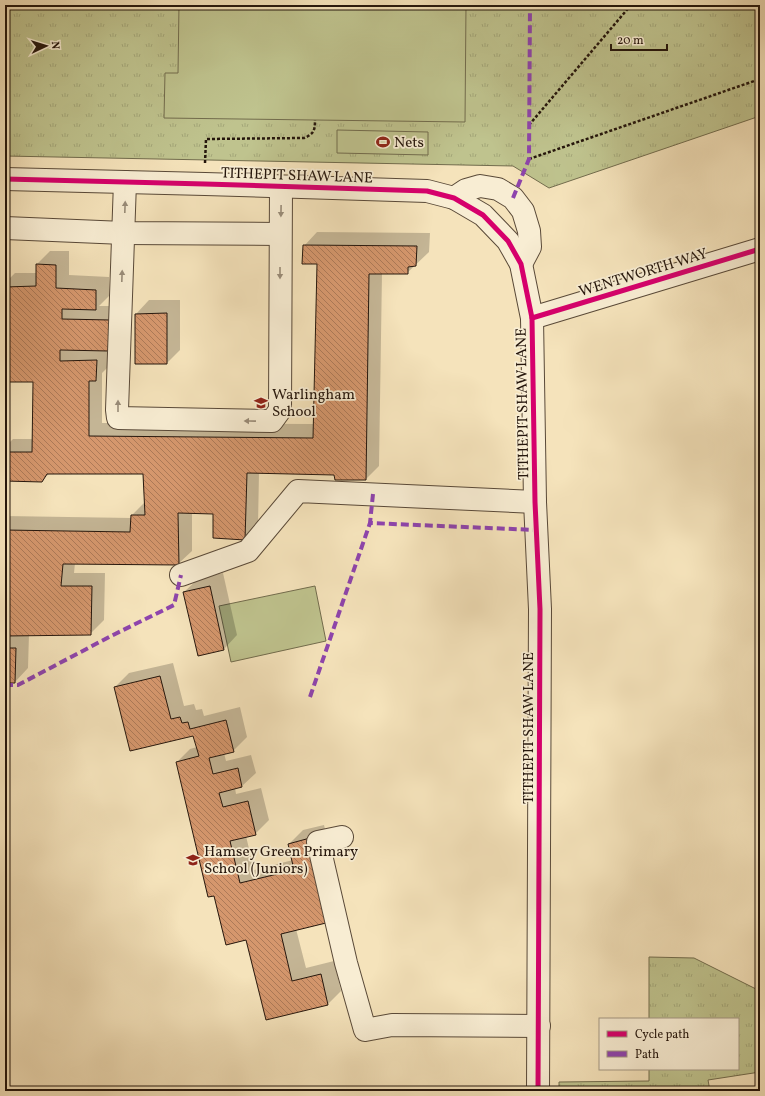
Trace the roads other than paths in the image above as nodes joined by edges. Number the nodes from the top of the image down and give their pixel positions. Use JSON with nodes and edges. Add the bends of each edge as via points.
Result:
{"nodes":[{"id":1,"x":5,"y":179,"type":"edge"},
{"id":2,"x":125,"y":182,"type":"junction"},
{"id":3,"x":281,"y":187,"type":"junction"},
{"id":4,"x":454,"y":198,"type":"junction"},
{"id":5,"x":5,"y":228,"type":"edge"},
{"id":6,"x":124,"y":233,"type":"junction"},
{"id":7,"x":280,"y":234,"type":"junction"},
{"id":8,"x":760,"y":249,"type":"edge"},
{"id":9,"x":521,"y":264,"type":"junction"},
{"id":10,"x":532,"y":318,"type":"junction"},
{"id":11,"x":535,"y":502,"type":"junction"},
{"id":12,"x":181,"y":575,"type":"dead end"},
{"id":13,"x":342,"y":837,"type":"dead end"},
{"id":14,"x":539,"y":1026,"type":"junction"},
{"id":15,"x":538,"y":1091,"type":"edge"}],
"edges":[{"from":1,"to":2,"type":"street","name":"TITHEPIT SHAW LANE"},
{"from":2,"to":3,"type":"street","name":"TITHEPIT SHAW LANE"},
{"from":6,"to":2,"type":"street","one_way":true},
{"from":3,"to":4,"type":"street","name":"TITHEPIT SHAW LANE","via":[[427,191]]},
{"from":3,"to":7,"type":"street","one_way":true},
{"from":4,"to":9,"type":"street","name":"TITHEPIT SHAW LANE","via":[[483,215],[508,241]]},
{"from":4,"to":9,"type":"street","via":[[466,190],[480,186],[498,189],[513,198],[523,211],[530,247]]},
{"from":5,"to":6,"type":"street"},
{"from":6,"to":7,"type":"street"},
{"from":7,"to":6,"type":"street","one_way":true,"via":[[280,410],[272,421],[118,418]]},
{"from":8,"to":10,"type":"street","name":"WENTWORTH WAY"},
{"from":9,"to":10,"type":"street","name":"TITHEPIT SHAW LANE"},
{"from":10,"to":11,"type":"street","name":"TITHEPIT SHAW LANE"},
{"from":11,"to":12,"type":"street","via":[[298,491],[248,551]]},
{"from":11,"to":14,"type":"street","name":"TITHEPIT SHAW LANE","via":[[540,609]]},
{"from":13,"to":14,"type":"street","via":[[318,842],[364,1030],[392,1025]]},
{"from":14,"to":15,"type":"street","name":"TITHEPIT SHAW LANE"}]}
